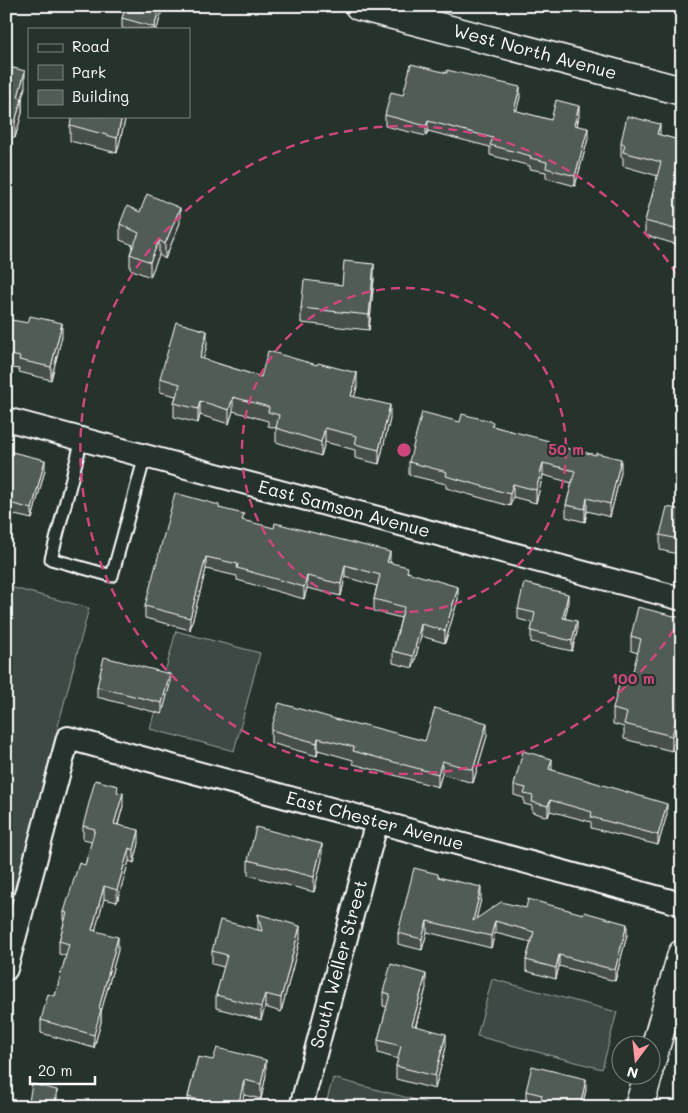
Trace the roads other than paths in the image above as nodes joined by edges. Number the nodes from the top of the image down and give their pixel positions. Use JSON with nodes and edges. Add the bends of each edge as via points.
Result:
{"nodes":[{"id":1,"x":359,"y":6,"type":"edge"},
{"id":2,"x":682,"y":91,"type":"edge"},
{"id":3,"x":6,"y":418,"type":"edge"},
{"id":4,"x":82,"y":439,"type":"junction"},
{"id":5,"x":145,"y":456,"type":"junction"},
{"id":6,"x":682,"y":600,"type":"edge"},
{"id":7,"x":377,"y":821,"type":"junction"},
{"id":8,"x":682,"y":904,"type":"edge"},
{"id":9,"x":682,"y":954,"type":"edge"},
{"id":10,"x":6,"y":969,"type":"edge"},
{"id":11,"x":659,"y":1036,"type":"edge"},
{"id":12,"x":645,"y":1086,"type":"edge"},
{"id":13,"x":301,"y":1107,"type":"edge"},
{"id":14,"x":639,"y":1107,"type":"edge"}],
"edges":[{"from":1,"to":2,"type":"street","name":"West North Avenue"},
{"from":3,"to":4,"type":"street","name":"East Samson Avenue"},
{"from":4,"to":5,"type":"street","name":"East Samson Avenue"},
{"from":4,"to":5,"type":"lane","via":[[51,559],[112,576]]},
{"from":5,"to":6,"type":"street","name":"East Samson Avenue"},
{"from":7,"to":8,"type":"street","name":"East Chester Avenue"},
{"from":7,"to":10,"type":"street","name":"East Chester Avenue","via":[[68,738]]},
{"from":7,"to":13,"type":"street","name":"South Weller Street"},
{"from":9,"to":11,"type":"street"},
{"from":12,"to":14,"type":"street"}]}
